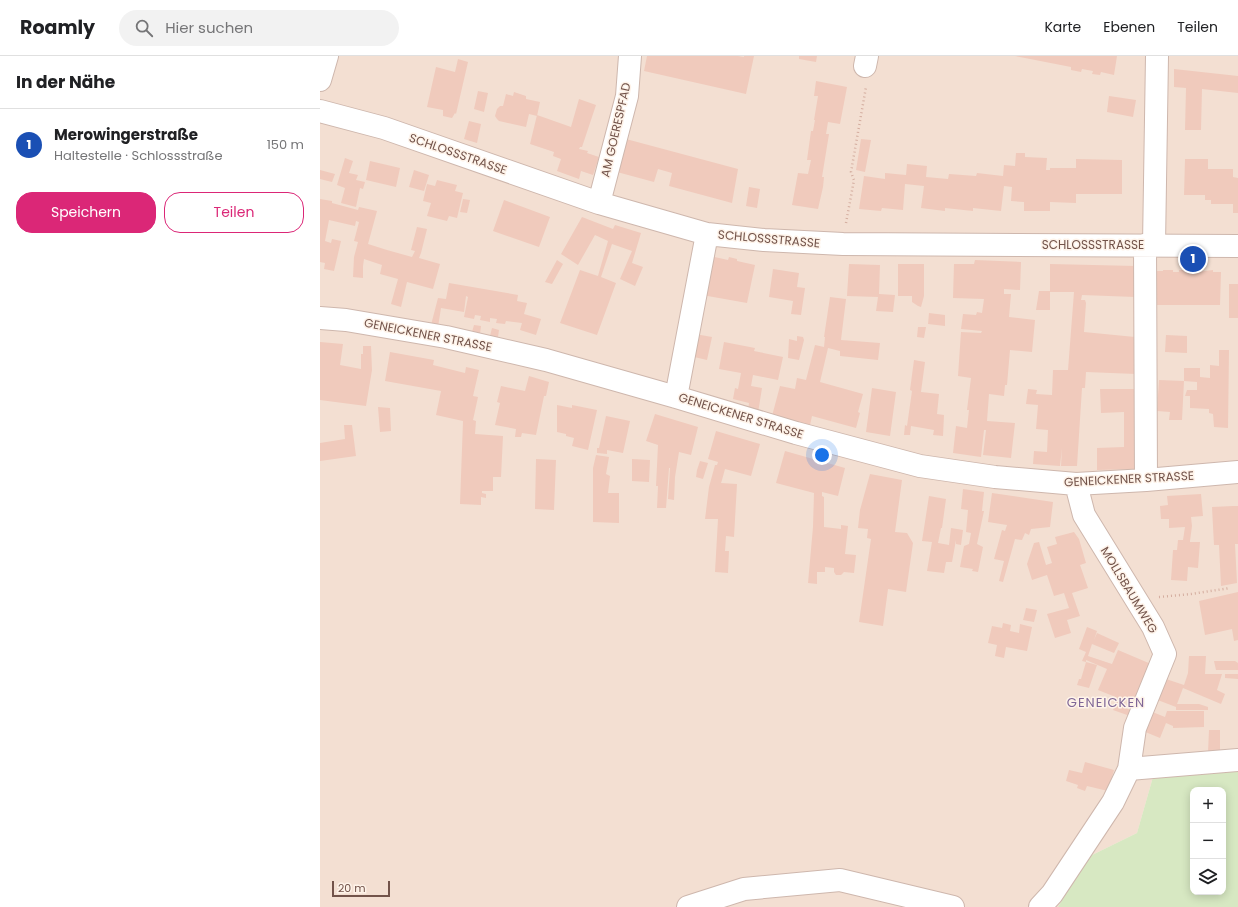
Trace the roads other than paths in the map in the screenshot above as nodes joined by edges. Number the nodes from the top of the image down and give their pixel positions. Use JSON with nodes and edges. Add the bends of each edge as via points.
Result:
{"nodes":[{"id":1,"x":326,"y":56,"type":"edge"},
{"id":2,"x":630,"y":56,"type":"edge"},
{"id":3,"x":1157,"y":56,"type":"edge"},
{"id":4,"x":320,"y":80,"type":"edge"},
{"id":5,"x":320,"y":111,"type":"edge"},
{"id":6,"x":599,"y":203,"type":"junction"},
{"id":7,"x":706,"y":234,"type":"junction"},
{"id":8,"x":1149,"y":245,"type":"junction"},
{"id":9,"x":1238,"y":246,"type":"edge"},
{"id":10,"x":320,"y":318,"type":"edge"},
{"id":11,"x":676,"y":396,"type":"junction"},
{"id":12,"x":1238,"y":472,"type":"edge"},
{"id":13,"x":1146,"y":480,"type":"junction"},
{"id":14,"x":1076,"y":484,"type":"junction"},
{"id":15,"x":1238,"y":760,"type":"edge"},
{"id":16,"x":1129,"y":769,"type":"junction"},
{"id":17,"x":688,"y":907,"type":"edge"},
{"id":18,"x":953,"y":907,"type":"edge"},
{"id":19,"x":1040,"y":907,"type":"edge"}],
"edges":[{"from":1,"to":4,"type":"street"},
{"from":2,"to":6,"type":"street","name":"AM GOERESPFAD","via":[[627,96]]},
{"from":3,"to":8,"type":"street"},
{"from":5,"to":6,"type":"street","name":"SCHLOSSSTRASSE","via":[[384,128]]},
{"from":6,"to":7,"type":"street","name":"SCHLOSSSTRASSE"},
{"from":7,"to":8,"type":"street","name":"SCHLOSSSTRASSE","via":[[843,244]]},
{"from":7,"to":11,"type":"street"},
{"from":8,"to":9,"type":"street","name":"SCHLOSSSTRASSE"},
{"from":8,"to":13,"type":"street"},
{"from":10,"to":11,"type":"street","name":"GENEICKENER STRASSE","via":[[446,337],[546,360]]},
{"from":11,"to":14,"type":"street","name":"GENEICKENER STRASSE","via":[[796,433],[920,466],[995,477]]},
{"from":12,"to":13,"type":"street","name":"GENEICKENER STRASSE"},
{"from":13,"to":14,"type":"street","name":"GENEICKENER STRASSE"},
{"from":14,"to":16,"type":"street","name":"MOLLSBAUMWEG","via":[[1084,515],[1153,627],[1165,654],[1135,728]]},
{"from":15,"to":16,"type":"street"},
{"from":16,"to":19,"type":"street","name":"MOLLSBAUMWEG","via":[[1113,802],[1052,894]]},
{"from":17,"to":18,"type":"street","via":[[744,889],[840,880]]}]}
